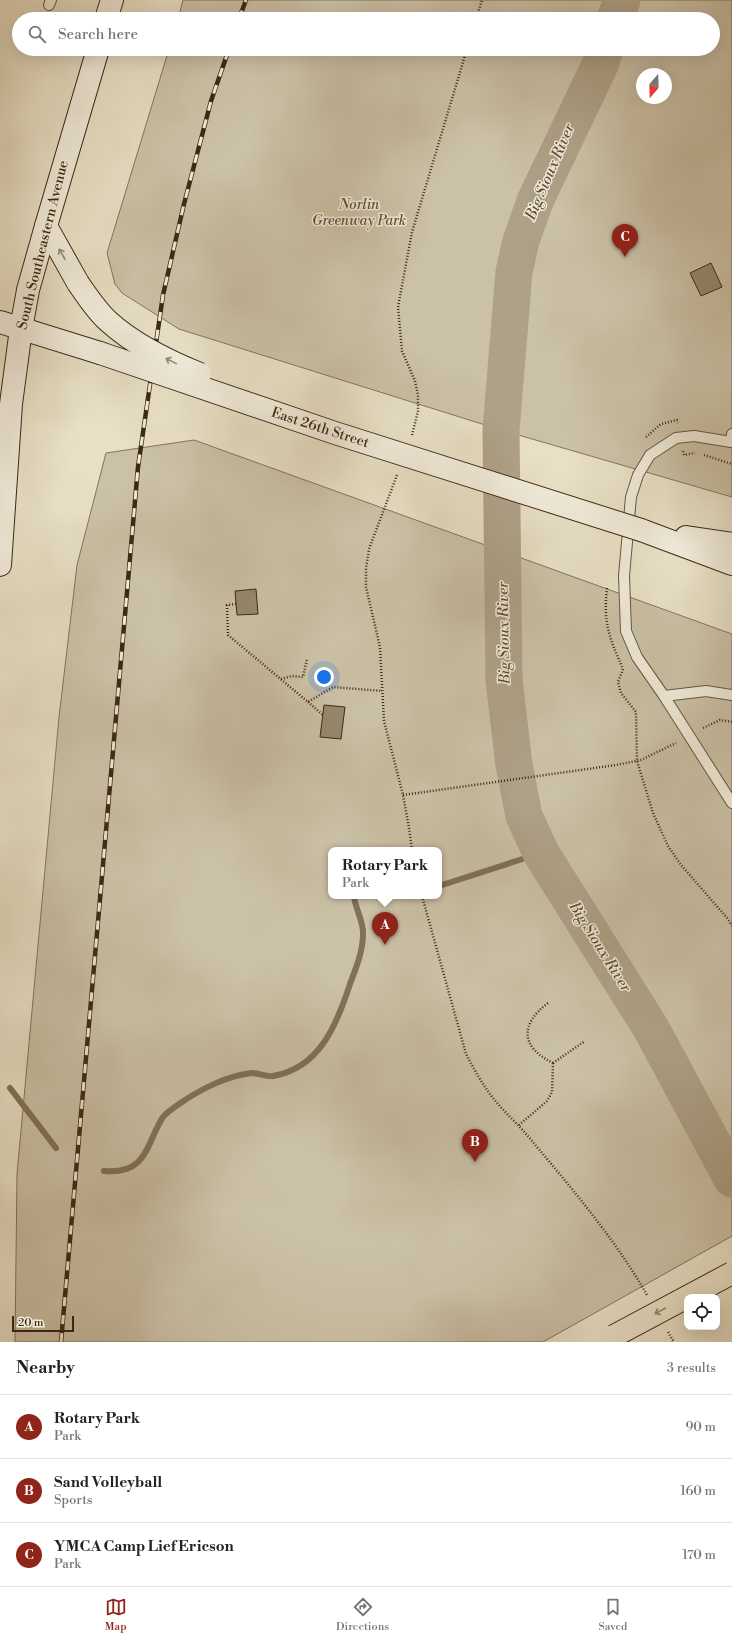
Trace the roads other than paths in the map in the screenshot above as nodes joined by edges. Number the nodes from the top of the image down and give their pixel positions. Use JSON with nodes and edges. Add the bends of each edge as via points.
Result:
{"nodes":[{"id":1,"x":112,"y":0,"type":"edge"},
{"id":2,"x":108,"y":12,"type":"edge"},
{"id":3,"x":96,"y":56,"type":"edge"},
{"id":4,"x":46,"y":226,"type":"junction"},
{"id":5,"x":0,"y":322,"type":"edge"},
{"id":6,"x":21,"y":329,"type":"junction"},
{"id":7,"x":335,"y":433,"type":"junction"},
{"id":8,"x":732,"y":440,"type":"edge"},
{"id":9,"x":641,"y":530,"type":"junction"},
{"id":10,"x":732,"y":544,"type":"edge"},
{"id":11,"x":732,"y":564,"type":"edge"},
{"id":12,"x":0,"y":565,"type":"edge"},
{"id":13,"x":732,"y":694,"type":"edge"},
{"id":14,"x":664,"y":696,"type":"junction"},
{"id":15,"x":732,"y":803,"type":"edge"},
{"id":16,"x":732,"y":1273,"type":"edge"},
{"id":17,"x":614,"y":1336,"type":"dead end"}],
"edges":[{"from":1,"to":2,"type":"main road"},
{"from":3,"to":4,"type":"main road","name":"South Southeastern Avenue"},
{"from":4,"to":6,"type":"main road","name":"South Southeastern Avenue","via":[[28,290]]},
{"from":7,"to":4,"type":"main road","one_way":true,"bridge":true,"via":[[188,369],[147,348],[108,321],[78,282]]},
{"from":5,"to":6,"type":"main road","name":"East 26th Street"},
{"from":6,"to":7,"type":"main road","name":"East 26th Street","bridge":true,"via":[[100,353]]},
{"from":6,"to":12,"type":"main road","name":"South Southeastern Avenue","via":[[12,392]]},
{"from":7,"to":9,"type":"main road","name":"East 26th Street","bridge":true},
{"from":8,"to":14,"type":"lane","via":[[694,436],[676,438],[650,455],[638,475],[631,497],[624,576],[626,631],[637,657]]},
{"from":9,"to":10,"type":"main road","name":"East 26th Street"},
{"from":9,"to":11,"type":"main road","name":"East 26th Street"},
{"from":13,"to":14,"type":"lane","via":[[706,691]]},
{"from":14,"to":15,"type":"lane"},
{"from":16,"to":17,"type":"highway","one_way":true,"bridge":true}]}
